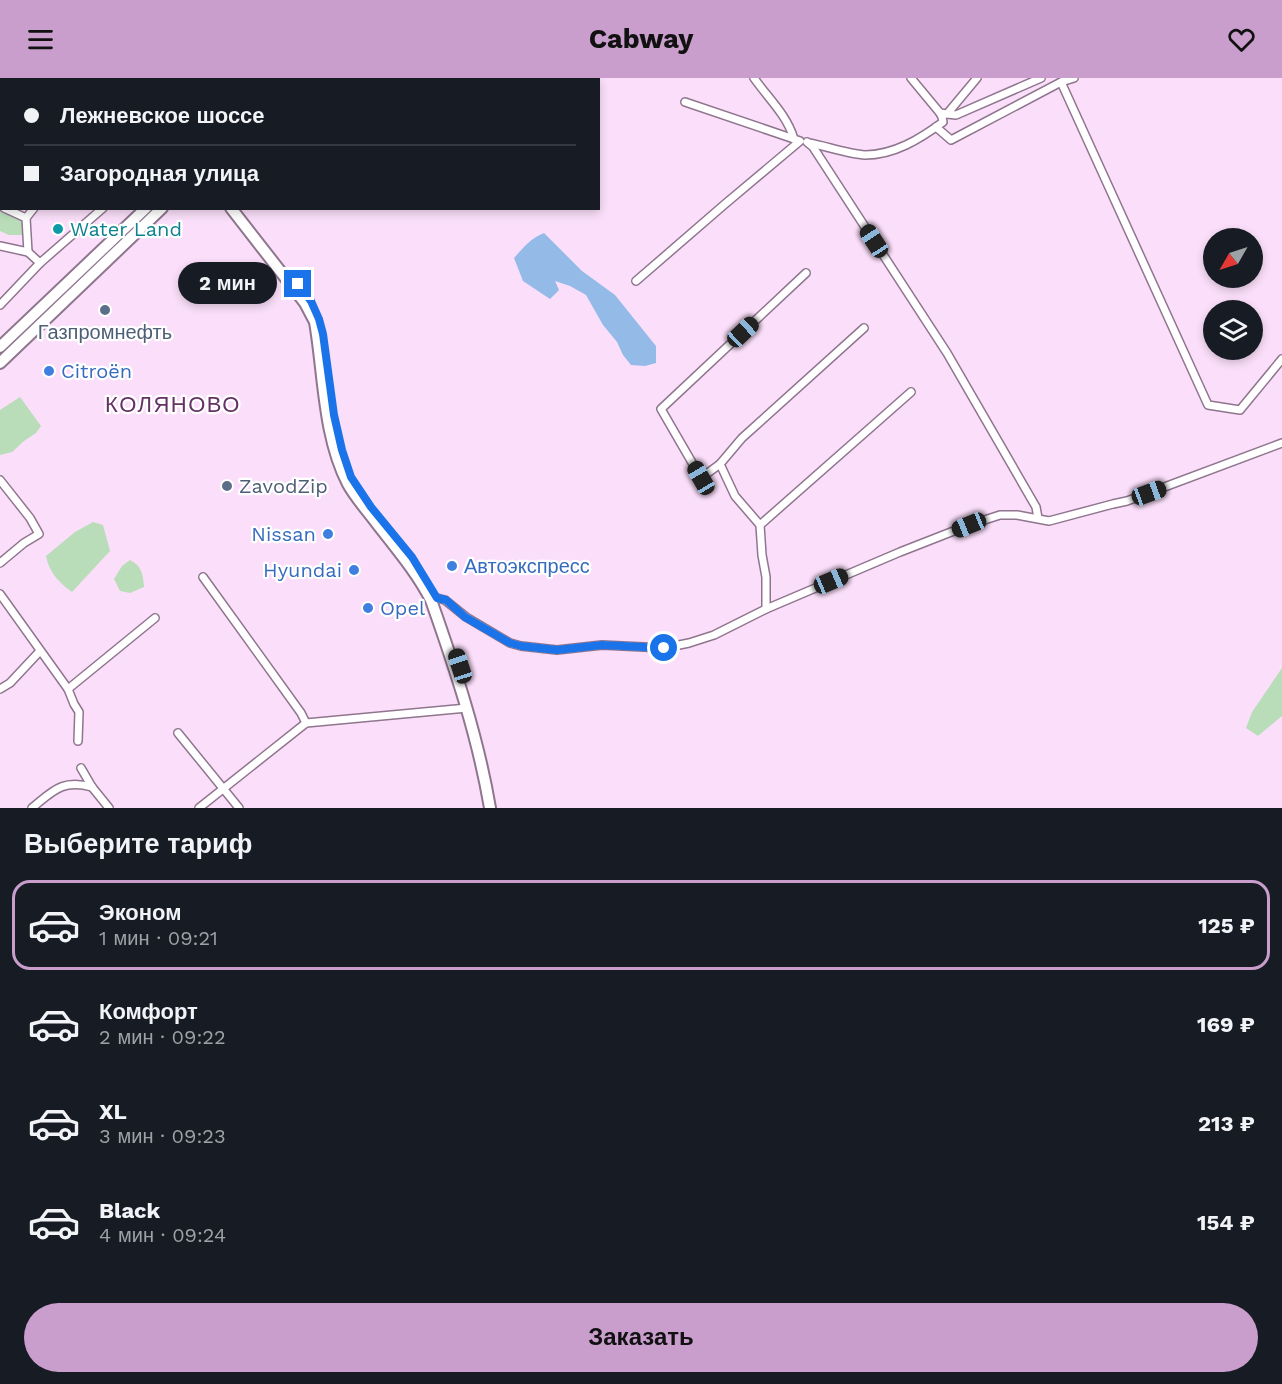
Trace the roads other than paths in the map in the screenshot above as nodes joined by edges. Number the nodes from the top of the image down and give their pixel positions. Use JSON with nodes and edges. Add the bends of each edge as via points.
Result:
{"nodes":[{"id":1,"x":754,"y":78,"type":"edge"},
{"id":2,"x":911,"y":78,"type":"edge"},
{"id":3,"x":977,"y":78,"type":"edge"},
{"id":4,"x":1041,"y":78,"type":"edge"},
{"id":5,"x":1074,"y":78,"type":"edge"},
{"id":6,"x":1061,"y":82,"type":"junction"},
{"id":7,"x":686,"y":102,"type":"dead end"},
{"id":8,"x":943,"y":114,"type":"junction"},
{"id":9,"x":936,"y":127,"type":"junction"},
{"id":10,"x":800,"y":141,"type":"junction"},
{"id":11,"x":9,"y":210,"type":"edge"},
{"id":12,"x":32,"y":210,"type":"edge"},
{"id":13,"x":101,"y":210,"type":"edge"},
{"id":14,"x":144,"y":210,"type":"edge"},
{"id":15,"x":160,"y":210,"type":"edge"},
{"id":16,"x":233,"y":210,"type":"edge"},
{"id":17,"x":240,"y":210,"type":"edge"},
{"id":18,"x":26,"y":218,"type":"junction"},
{"id":19,"x":0,"y":246,"type":"edge"},
{"id":20,"x":28,"y":252,"type":"junction"},
{"id":21,"x":40,"y":263,"type":"junction"},
{"id":22,"x":806,"y":273,"type":"dead end"},
{"id":23,"x":636,"y":281,"type":"dead end"},
{"id":24,"x":0,"y":305,"type":"edge"},
{"id":25,"x":864,"y":328,"type":"dead end"},
{"id":26,"x":0,"y":347,"type":"edge"},
{"id":27,"x":1282,"y":358,"type":"edge"},
{"id":28,"x":0,"y":363,"type":"edge"},
{"id":29,"x":911,"y":392,"type":"dead end"},
{"id":30,"x":1282,"y":443,"type":"edge"},
{"id":31,"x":720,"y":464,"type":"junction"},
{"id":32,"x":0,"y":480,"type":"edge"},
{"id":33,"x":1038,"y":518,"type":"junction"},
{"id":34,"x":760,"y":525,"type":"junction"},
{"id":35,"x":0,"y":563,"type":"edge"},
{"id":36,"x":203,"y":578,"type":"dead end"},
{"id":37,"x":0,"y":594,"type":"edge"},
{"id":38,"x":434,"y":599,"type":"junction"},
{"id":39,"x":766,"y":609,"type":"junction"},
{"id":40,"x":155,"y":618,"type":"dead end"},
{"id":41,"x":40,"y":651,"type":"junction"},
{"id":42,"x":0,"y":689,"type":"edge"},
{"id":43,"x":68,"y":689,"type":"junction"},
{"id":44,"x":466,"y":708,"type":"junction"},
{"id":45,"x":306,"y":723,"type":"junction"},
{"id":46,"x":178,"y":733,"type":"dead end"},
{"id":47,"x":78,"y":741,"type":"dead end"},
{"id":48,"x":81,"y":768,"type":"dead end"},
{"id":49,"x":92,"y":787,"type":"junction"},
{"id":50,"x":224,"y":788,"type":"junction"},
{"id":51,"x":32,"y":808,"type":"edge"},
{"id":52,"x":109,"y":808,"type":"edge"},
{"id":53,"x":199,"y":808,"type":"edge"},
{"id":54,"x":239,"y":808,"type":"edge"},
{"id":55,"x":490,"y":808,"type":"edge"},
{"id":56,"x":497,"y":808,"type":"edge"}],
"edges":[{"from":1,"to":10,"type":"street"},
{"from":2,"to":8,"type":"street"},
{"from":3,"to":8,"type":"street"},
{"from":4,"to":8,"type":"street","via":[[956,115]]},
{"from":5,"to":6,"type":"street"},
{"from":6,"to":9,"type":"street","via":[[951,140]]},
{"from":6,"to":27,"type":"street","via":[[1208,405],[1240,410]]},
{"from":7,"to":10,"type":"street"},
{"from":8,"to":9,"type":"street","via":[[943,122]]},
{"from":9,"to":10,"type":"street","via":[[894,150],[864,155]]},
{"from":10,"to":23,"type":"street"},
{"from":10,"to":33,"type":"street","via":[[813,147],[946,353],[1036,507]]},
{"from":11,"to":18,"type":"street"},
{"from":12,"to":18,"type":"street"},
{"from":13,"to":21,"type":"street"},
{"from":14,"to":26,"type":"main road"},
{"from":15,"to":28,"type":"main road"},
{"from":16,"to":38,"type":"main road","via":[[311,312],[327,412],[349,486]]},
{"from":17,"to":38,"type":"main road","via":[[311,301],[323,334],[334,415],[351,477],[412,557]]},
{"from":18,"to":20,"type":"street"},
{"from":19,"to":20,"type":"street"},
{"from":20,"to":21,"type":"street"},
{"from":21,"to":24,"type":"street"},
{"from":22,"to":31,"type":"street","via":[[661,409],[701,478]]},
{"from":25,"to":31,"type":"street","via":[[742,438]]},
{"from":29,"to":34,"type":"street"},
{"from":30,"to":33,"type":"street","via":[[1127,501],[1049,521]]},
{"from":31,"to":34,"type":"street","via":[[735,496]]},
{"from":32,"to":35,"type":"street","via":[[39,534]]},
{"from":33,"to":39,"type":"street","via":[[1000,515],[969,525]]},
{"from":34,"to":39,"type":"street"},
{"from":36,"to":45,"type":"street"},
{"from":37,"to":41,"type":"street"},
{"from":38,"to":39,"type":"street","via":[[446,600],[465,617],[510,643],[557,650],[602,645],[664,648],[714,635]]},
{"from":38,"to":44,"type":"main road"},
{"from":38,"to":56,"type":"main road","via":[[478,722]]},
{"from":40,"to":43,"type":"street"},
{"from":41,"to":42,"type":"street"},
{"from":41,"to":43,"type":"street"},
{"from":43,"to":47,"type":"street","via":[[79,712]]},
{"from":44,"to":45,"type":"street"},
{"from":44,"to":55,"type":"main road"},
{"from":45,"to":50,"type":"street"},
{"from":46,"to":50,"type":"street"},
{"from":48,"to":49,"type":"street"},
{"from":49,"to":51,"type":"street","via":[[61,786]]},
{"from":49,"to":52,"type":"street"},
{"from":50,"to":53,"type":"street"},
{"from":50,"to":54,"type":"street"}]}
